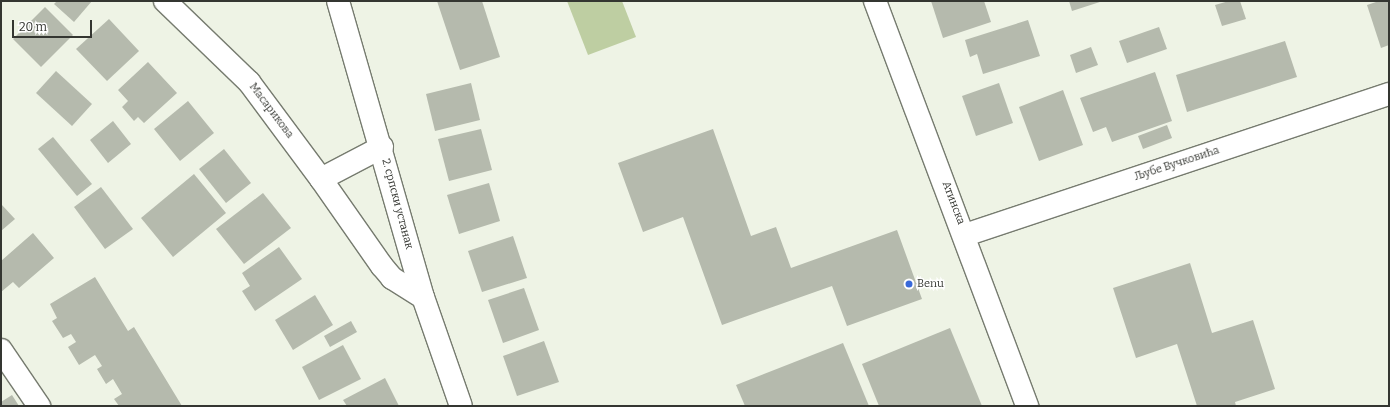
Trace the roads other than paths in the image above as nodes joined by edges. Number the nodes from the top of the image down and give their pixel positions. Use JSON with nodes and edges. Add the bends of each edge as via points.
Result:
{"nodes":[{"id":1,"x":165,"y":1,"type":"edge"},
{"id":2,"x":338,"y":1,"type":"edge"},
{"id":3,"x":875,"y":1,"type":"edge"},
{"id":4,"x":1389,"y":94,"type":"edge"},
{"id":5,"x":382,"y":147,"type":"junction"},
{"id":6,"x":321,"y":180,"type":"junction"},
{"id":7,"x":965,"y":235,"type":"junction"},
{"id":8,"x":423,"y":297,"type":"junction"},
{"id":9,"x":1,"y":350,"type":"edge"},
{"id":10,"x":39,"y":406,"type":"edge"},
{"id":11,"x":461,"y":406,"type":"edge"},
{"id":12,"x":1027,"y":406,"type":"edge"}],
"edges":[{"from":1,"to":6,"type":"street","name":"Масарикова","via":[[249,82]]},
{"from":2,"to":5,"type":"street","name":"2. српски устанак"},
{"from":3,"to":7,"type":"street","name":"Атинска"},
{"from":4,"to":7,"type":"street","name":"Љубе Вучковића"},
{"from":5,"to":6,"type":"street"},
{"from":5,"to":8,"type":"street","name":"2. српски устанак"},
{"from":6,"to":8,"type":"street","name":"Масарикова","via":[[392,278]]},
{"from":7,"to":12,"type":"street","name":"Атинска"},
{"from":8,"to":11,"type":"street","name":"2. српски устанак"},
{"from":9,"to":10,"type":"street"}]}
